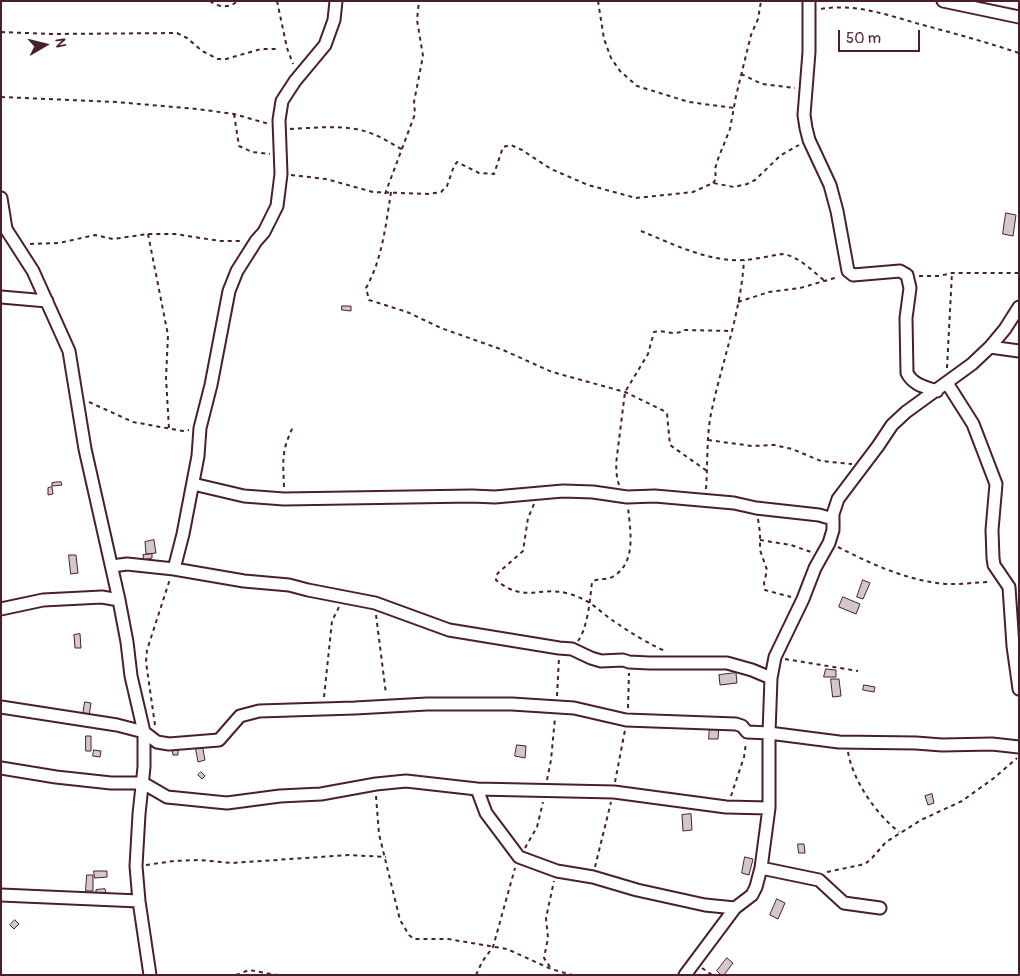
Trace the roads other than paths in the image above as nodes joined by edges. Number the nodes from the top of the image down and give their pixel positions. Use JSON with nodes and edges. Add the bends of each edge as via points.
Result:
{"nodes":[{"id":1,"x":336,"y":1,"type":"edge"},
{"id":2,"x":943,"y":1,"type":"edge"},
{"id":3,"x":809,"y":6,"type":"edge"},
{"id":4,"x":1019,"y":17,"type":"edge"},
{"id":5,"x":1,"y":198,"type":"edge"},
{"id":6,"x":2,"y":216,"type":"edge"},
{"id":7,"x":1,"y":297,"type":"edge"},
{"id":8,"x":47,"y":301,"type":"junction"},
{"id":9,"x":1019,"y":307,"type":"edge"},
{"id":10,"x":990,"y":347,"type":"junction"},
{"id":11,"x":1019,"y":351,"type":"edge"},
{"id":12,"x":942,"y":387,"type":"junction"},
{"id":13,"x":193,"y":484,"type":"junction"},
{"id":14,"x":833,"y":519,"type":"junction"},
{"id":15,"x":112,"y":566,"type":"junction"},
{"id":16,"x":174,"y":568,"type":"junction"},
{"id":17,"x":119,"y":600,"type":"junction"},
{"id":18,"x":1,"y":609,"type":"edge"},
{"id":19,"x":771,"y":678,"type":"junction"},
{"id":20,"x":1019,"y":689,"type":"edge"},
{"id":21,"x":1,"y":707,"type":"edge"},
{"id":22,"x":144,"y":732,"type":"junction"},
{"id":23,"x":769,"y":733,"type":"junction"},
{"id":24,"x":1019,"y":748,"type":"edge"},
{"id":25,"x":1,"y":768,"type":"edge"},
{"id":26,"x":142,"y":783,"type":"junction"},
{"id":27,"x":477,"y":789,"type":"junction"},
{"id":28,"x":769,"y":808,"type":"junction"},
{"id":29,"x":761,"y":868,"type":"junction"},
{"id":30,"x":1,"y":895,"type":"edge"},
{"id":31,"x":139,"y":902,"type":"junction"},
{"id":32,"x":735,"y":908,"type":"junction"},
{"id":33,"x":880,"y":908,"type":"dead end"},
{"id":34,"x":150,"y":975,"type":"edge"},
{"id":35,"x":685,"y":975,"type":"edge"}],
"edges":[{"from":1,"to":13,"type":"street","via":[[334,20],[325,45],[282,101],[279,120],[281,187],[277,206],[264,232],[237,271],[229,291],[200,428]]},
{"from":2,"to":4,"type":"street"},
{"from":3,"to":12,"type":"street","via":[[804,115],[810,140],[830,185],[848,271],[850,275],[900,271],[907,275],[910,288],[906,318],[908,373],[916,384]]},
{"from":5,"to":6,"type":"street"},
{"from":6,"to":8,"type":"street","via":[[6,229],[33,270]]},
{"from":7,"to":8,"type":"street"},
{"from":8,"to":15,"type":"street","via":[[69,351],[85,449]]},
{"from":9,"to":10,"type":"street"},
{"from":10,"to":11,"type":"street"},
{"from":10,"to":12,"type":"street"},
{"from":12,"to":14,"type":"street","via":[[892,425],[838,499]]},
{"from":12,"to":20,"type":"street","via":[[973,424],[995,478],[992,558],[1009,587]]},
{"from":13,"to":14,"type":"street","via":[[244,496],[284,499],[495,497],[543,492],[593,492],[734,503]]},
{"from":13,"to":16,"type":"street"},
{"from":14,"to":19,"type":"street","via":[[829,543],[775,657]]},
{"from":15,"to":16,"type":"street"},
{"from":15,"to":17,"type":"street"},
{"from":16,"to":19,"type":"street","via":[[375,602],[449,630],[572,649],[597,660],[726,663]]},
{"from":17,"to":18,"type":"street","via":[[102,597],[43,600]]},
{"from":17,"to":22,"type":"street"},
{"from":19,"to":23,"type":"street"},
{"from":21,"to":22,"type":"street","via":[[104,722]]},
{"from":22,"to":23,"type":"street","via":[[157,742],[169,744],[219,740],[240,716],[259,710],[455,703],[581,709],[626,720],[736,724],[747,732]]},
{"from":22,"to":26,"type":"street"},
{"from":23,"to":24,"type":"street","via":[[846,742],[992,744]]},
{"from":23,"to":28,"type":"street"},
{"from":25,"to":26,"type":"street","via":[[93,781]]},
{"from":26,"to":27,"type":"street","via":[[167,797],[227,803],[321,794],[406,781]]},
{"from":26,"to":31,"type":"street","via":[[136,866]]},
{"from":27,"to":28,"type":"street","via":[[614,792],[726,807]]},
{"from":27,"to":32,"type":"street","via":[[486,813],[518,857],[556,871],[705,905]]},
{"from":28,"to":29,"type":"street"},
{"from":29,"to":32,"type":"street","via":[[752,895]]},
{"from":29,"to":33,"type":"street","via":[[814,878],[822,881],[844,903]]},
{"from":30,"to":31,"type":"street"},
{"from":31,"to":34,"type":"street"},
{"from":32,"to":35,"type":"street"}]}
